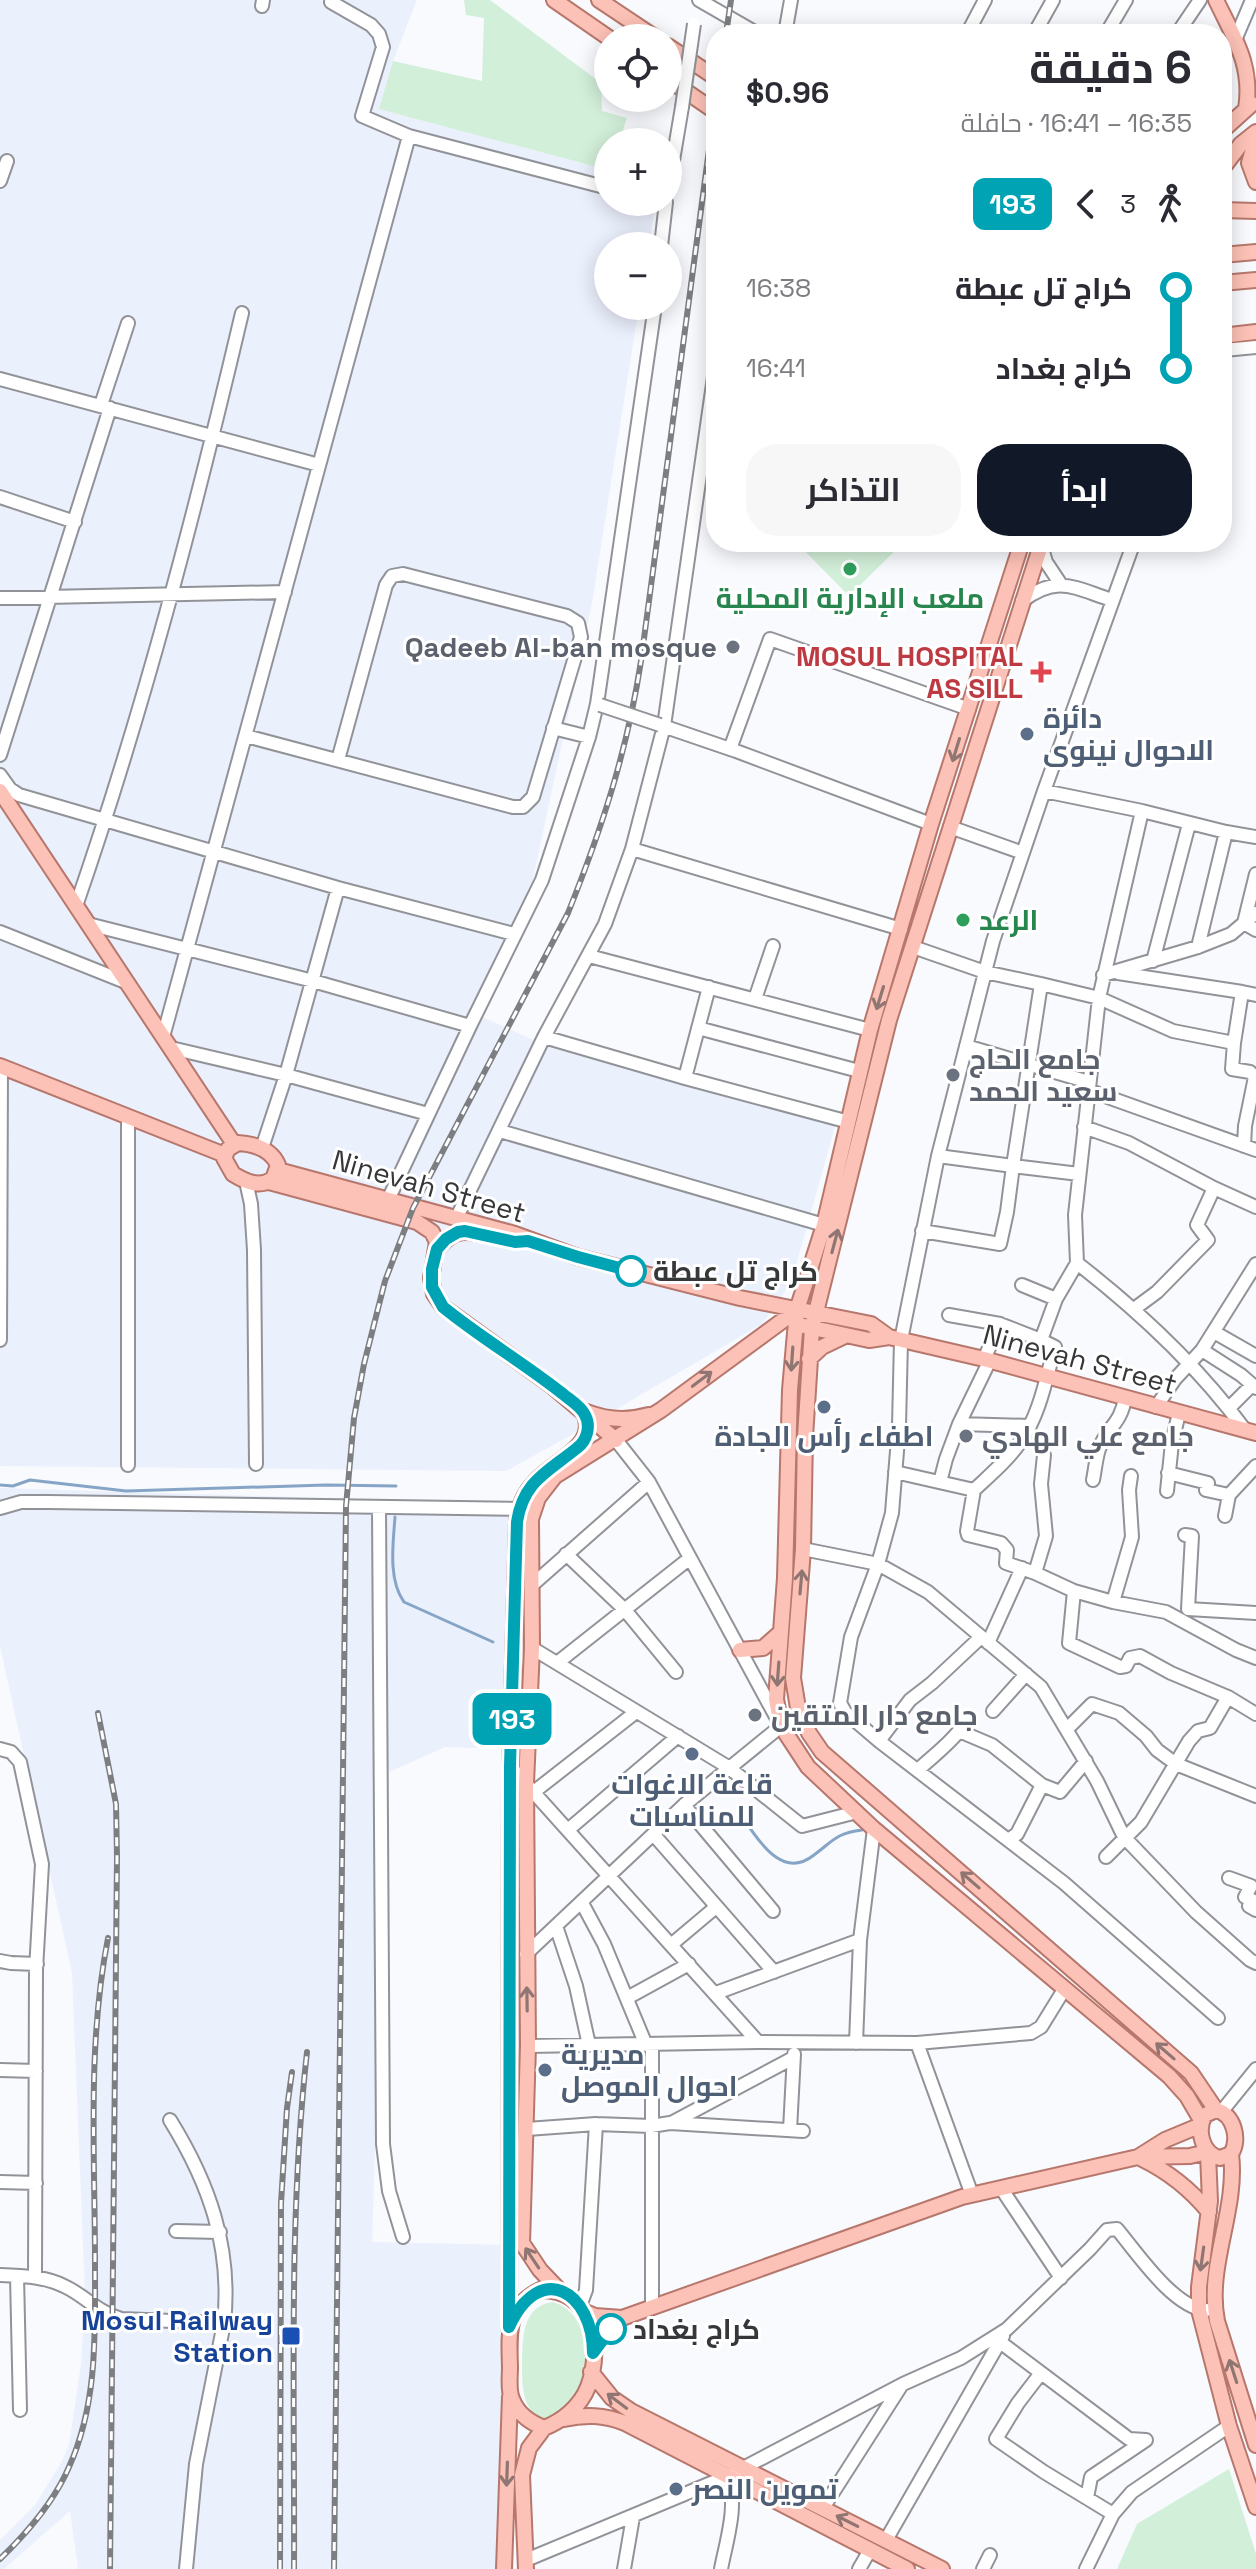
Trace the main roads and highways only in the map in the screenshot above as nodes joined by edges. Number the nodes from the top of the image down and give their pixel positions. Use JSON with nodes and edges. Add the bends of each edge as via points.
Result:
{"nodes":[{"id":1,"x":554,"y":0,"type":"edge"},
{"id":2,"x":599,"y":0,"type":"edge"},
{"id":3,"x":1216,"y":0,"type":"edge"},
{"id":4,"x":635,"y":24,"type":"edge"},
{"id":5,"x":1227,"y":24,"type":"edge"},
{"id":6,"x":594,"y":28,"type":"edge"},
{"id":7,"x":1232,"y":34,"type":"edge"},
{"id":8,"x":682,"y":55,"type":"edge"},
{"id":9,"x":1250,"y":64,"type":"edge"},
{"id":10,"x":706,"y":71,"type":"edge"},
{"id":11,"x":682,"y":88,"type":"edge"},
{"id":12,"x":1251,"y":105,"type":"edge"},
{"id":13,"x":706,"y":106,"type":"edge"},
{"id":14,"x":1232,"y":122,"type":"edge"},
{"id":15,"x":1256,"y":132,"type":"edge"},
{"id":16,"x":1256,"y":139,"type":"edge"},
{"id":17,"x":1232,"y":156,"type":"edge"},
{"id":18,"x":1256,"y":182,"type":"edge"},
{"id":19,"x":1232,"y":210,"type":"edge"},
{"id":20,"x":1256,"y":211,"type":"edge"},
{"id":21,"x":1256,"y":252,"type":"edge"},
{"id":22,"x":1232,"y":254,"type":"edge"},
{"id":23,"x":1256,"y":280,"type":"edge"},
{"id":24,"x":1232,"y":282,"type":"edge"},
{"id":25,"x":1256,"y":332,"type":"edge"},
{"id":26,"x":1232,"y":341,"type":"edge"},
{"id":27,"x":1019,"y":552,"type":"edge"},
{"id":28,"x":1038,"y":552,"type":"edge"},
{"id":29,"x":1004,"y":596,"type":"junction"},
{"id":30,"x":1021,"y":601,"type":"junction"},
{"id":31,"x":0,"y":791,"type":"edge"},
{"id":32,"x":1,"y":1066,"type":"edge"},
{"id":33,"x":230,"y":1150,"type":"junction"},
{"id":34,"x":273,"y":1176,"type":"junction"},
{"id":35,"x":528,"y":1241,"type":"junction"},
{"id":36,"x":437,"y":1249,"type":"junction"},
{"id":37,"x":796,"y":1317,"type":"junction"},
{"id":38,"x":814,"y":1321,"type":"junction"},
{"id":39,"x":846,"y":1336,"type":"junction"},
{"id":40,"x":895,"y":1338,"type":"junction"},
{"id":41,"x":809,"y":1359,"type":"junction"},
{"id":42,"x":661,"y":1410,"type":"junction"},
{"id":43,"x":583,"y":1411,"type":"junction"},
{"id":44,"x":1250,"y":1432,"type":"edge"},
{"id":45,"x":789,"y":1435,"type":"junction"},
{"id":46,"x":805,"y":1437,"type":"junction"},
{"id":47,"x":616,"y":1440,"type":"junction"},
{"id":48,"x":538,"y":1486,"type":"junction"},
{"id":49,"x":781,"y":1632,"type":"junction"},
{"id":50,"x":740,"y":1650,"type":"road end"},
{"id":51,"x":1219,"y":2110,"type":"junction"},
{"id":52,"x":1201,"y":2122,"type":"junction"},
{"id":53,"x":1208,"y":2153,"type":"junction"},
{"id":54,"x":1231,"y":2154,"type":"junction"},
{"id":55,"x":1138,"y":2157,"type":"junction"},
{"id":56,"x":1209,"y":2212,"type":"junction"},
{"id":57,"x":561,"y":2292,"type":"junction"},
{"id":58,"x":582,"y":2308,"type":"junction"},
{"id":59,"x":622,"y":2318,"type":"junction"},
{"id":60,"x":509,"y":2327,"type":"junction"},
{"id":61,"x":593,"y":2353,"type":"junction"},
{"id":62,"x":591,"y":2372,"type":"junction"},
{"id":63,"x":510,"y":2396,"type":"junction"},
{"id":64,"x":564,"y":2419,"type":"junction"},
{"id":65,"x":544,"y":2428,"type":"junction"},
{"id":66,"x":1256,"y":2445,"type":"edge"},
{"id":67,"x":1256,"y":2507,"type":"edge"},
{"id":68,"x":526,"y":2564,"type":"edge"},
{"id":69,"x":504,"y":2569,"type":"edge"},
{"id":70,"x":907,"y":2569,"type":"edge"},
{"id":71,"x":942,"y":2569,"type":"edge"}],
"edges":[{"from":1,"to":6,"type":"main road"},
{"from":2,"to":4,"type":"main road"},
{"from":3,"to":5,"type":"main road"},
{"from":7,"to":9,"type":"main road"},
{"from":8,"to":10,"type":"main road"},
{"from":9,"to":12,"type":"main road"},
{"from":11,"to":13,"type":"main road"},
{"from":12,"to":14,"type":"main road"},
{"from":15,"to":17,"type":"main road"},
{"from":16,"to":18,"type":"main road","via":[[1249,163]]},
{"from":19,"to":20,"type":"main road"},
{"from":21,"to":22,"type":"main road"},
{"from":23,"to":24,"type":"main road"},
{"from":25,"to":26,"type":"main road"},
{"from":27,"to":29,"type":"main road"},
{"from":28,"to":30,"type":"main road"},
{"from":29,"to":30,"type":"main road"},
{"from":29,"to":37,"type":"main road","one_way":true,"via":[[870,1030],[824,1225]]},
{"from":38,"to":30,"type":"main road","one_way":true,"via":[[889,1020]]},
{"from":31,"to":33,"type":"main road","via":[[167,1043]]},
{"from":32,"to":33,"type":"main road","via":[[128,1117]]},
{"from":33,"to":34,"type":"main road","via":[[248,1144],[262,1148],[273,1156]]},
{"from":33,"to":34,"type":"main road","via":[[229,1171],[261,1185]]},
{"from":34,"to":35,"type":"main road","name":"Ninevah Street"},
{"from":34,"to":36,"type":"main road","via":[[422,1224],[435,1237]]},
{"from":35,"to":36,"type":"main road","via":[[465,1231]]},
{"from":35,"to":37,"type":"main road","name":"Ninevah Street"},
{"from":36,"to":43,"type":"main road","via":[[431,1278],[443,1307]]},
{"from":37,"to":38,"type":"main road","name":"Ninevah Street"},
{"from":42,"to":37,"type":"main road","one_way":true},
{"from":37,"to":45,"type":"main road","one_way":true},
{"from":38,"to":39,"type":"main road","name":"Ninevah Street"},
{"from":38,"to":40,"type":"main road","name":"Ninevah Street","via":[[871,1324]]},
{"from":38,"to":41,"type":"main road"},
{"from":39,"to":40,"type":"main road","name":"Ninevah Street"},
{"from":39,"to":41,"type":"main road"},
{"from":40,"to":44,"type":"main road","name":"Ninevah Street"},
{"from":41,"to":46,"type":"main road"},
{"from":42,"to":43,"type":"main road","via":[[622,1419]]},
{"from":42,"to":47,"type":"main road"},
{"from":43,"to":47,"type":"main road"},
{"from":43,"to":48,"type":"main road","via":[[588,1430],[582,1443],[555,1463]]},
{"from":45,"to":46,"type":"main road"},
{"from":45,"to":49,"type":"main road"},
{"from":51,"to":46,"type":"main road","one_way":true,"via":[[1191,2073],[822,1752],[809,1733],[793,1678]]},
{"from":47,"to":48,"type":"main road"},
{"from":57,"to":48,"type":"main road","one_way":true,"via":[[522,2243],[531,1519]]},
{"from":48,"to":60,"type":"main road","via":[[519,1509],[510,1766]]},
{"from":49,"to":50,"type":"main road","via":[[763,1648]]},
{"from":49,"to":52,"type":"main road","one_way":true,"via":[[776,1699],[781,1726],[808,1767],[874,1829],[1169,2076]]},
{"from":51,"to":52,"type":"main road","via":[[1210,2111]]},
{"from":51,"to":54,"type":"main road","via":[[1230,2118],[1236,2143]]},
{"from":52,"to":53,"type":"main road"},
{"from":52,"to":55,"type":"main road"},
{"from":53,"to":54,"type":"main road","via":[[1220,2158]]},
{"from":53,"to":55,"type":"main road"},
{"from":53,"to":56,"type":"main road"},
{"from":66,"to":54,"type":"main road","one_way":true,"via":[[1213,2300],[1232,2182]]},
{"from":55,"to":56,"type":"main road","via":[[1177,2179]]},
{"from":55,"to":59,"type":"main road","via":[[972,2195]]},
{"from":56,"to":67,"type":"main road","one_way":true,"via":[[1199,2310]]},
{"from":57,"to":58,"type":"main road"},
{"from":57,"to":60,"type":"main road","via":[[531,2294]]},
{"from":58,"to":59,"type":"main road","via":[[595,2316]]},
{"from":58,"to":61,"type":"main road"},
{"from":59,"to":61,"type":"main road"},
{"from":60,"to":63,"type":"main road"},
{"from":61,"to":62,"type":"main road"},
{"from":62,"to":64,"type":"main road","via":[[587,2390]]},
{"from":71,"to":62,"type":"main road","one_way":true,"via":[[621,2405]]},
{"from":63,"to":65,"type":"main road","via":[[522,2415]]},
{"from":63,"to":69,"type":"main road","one_way":true},
{"from":64,"to":65,"type":"main road"},
{"from":64,"to":70,"type":"main road","via":[[613,2419]]},
{"from":65,"to":68,"type":"main road","via":[[529,2448],[522,2475]]}]}
